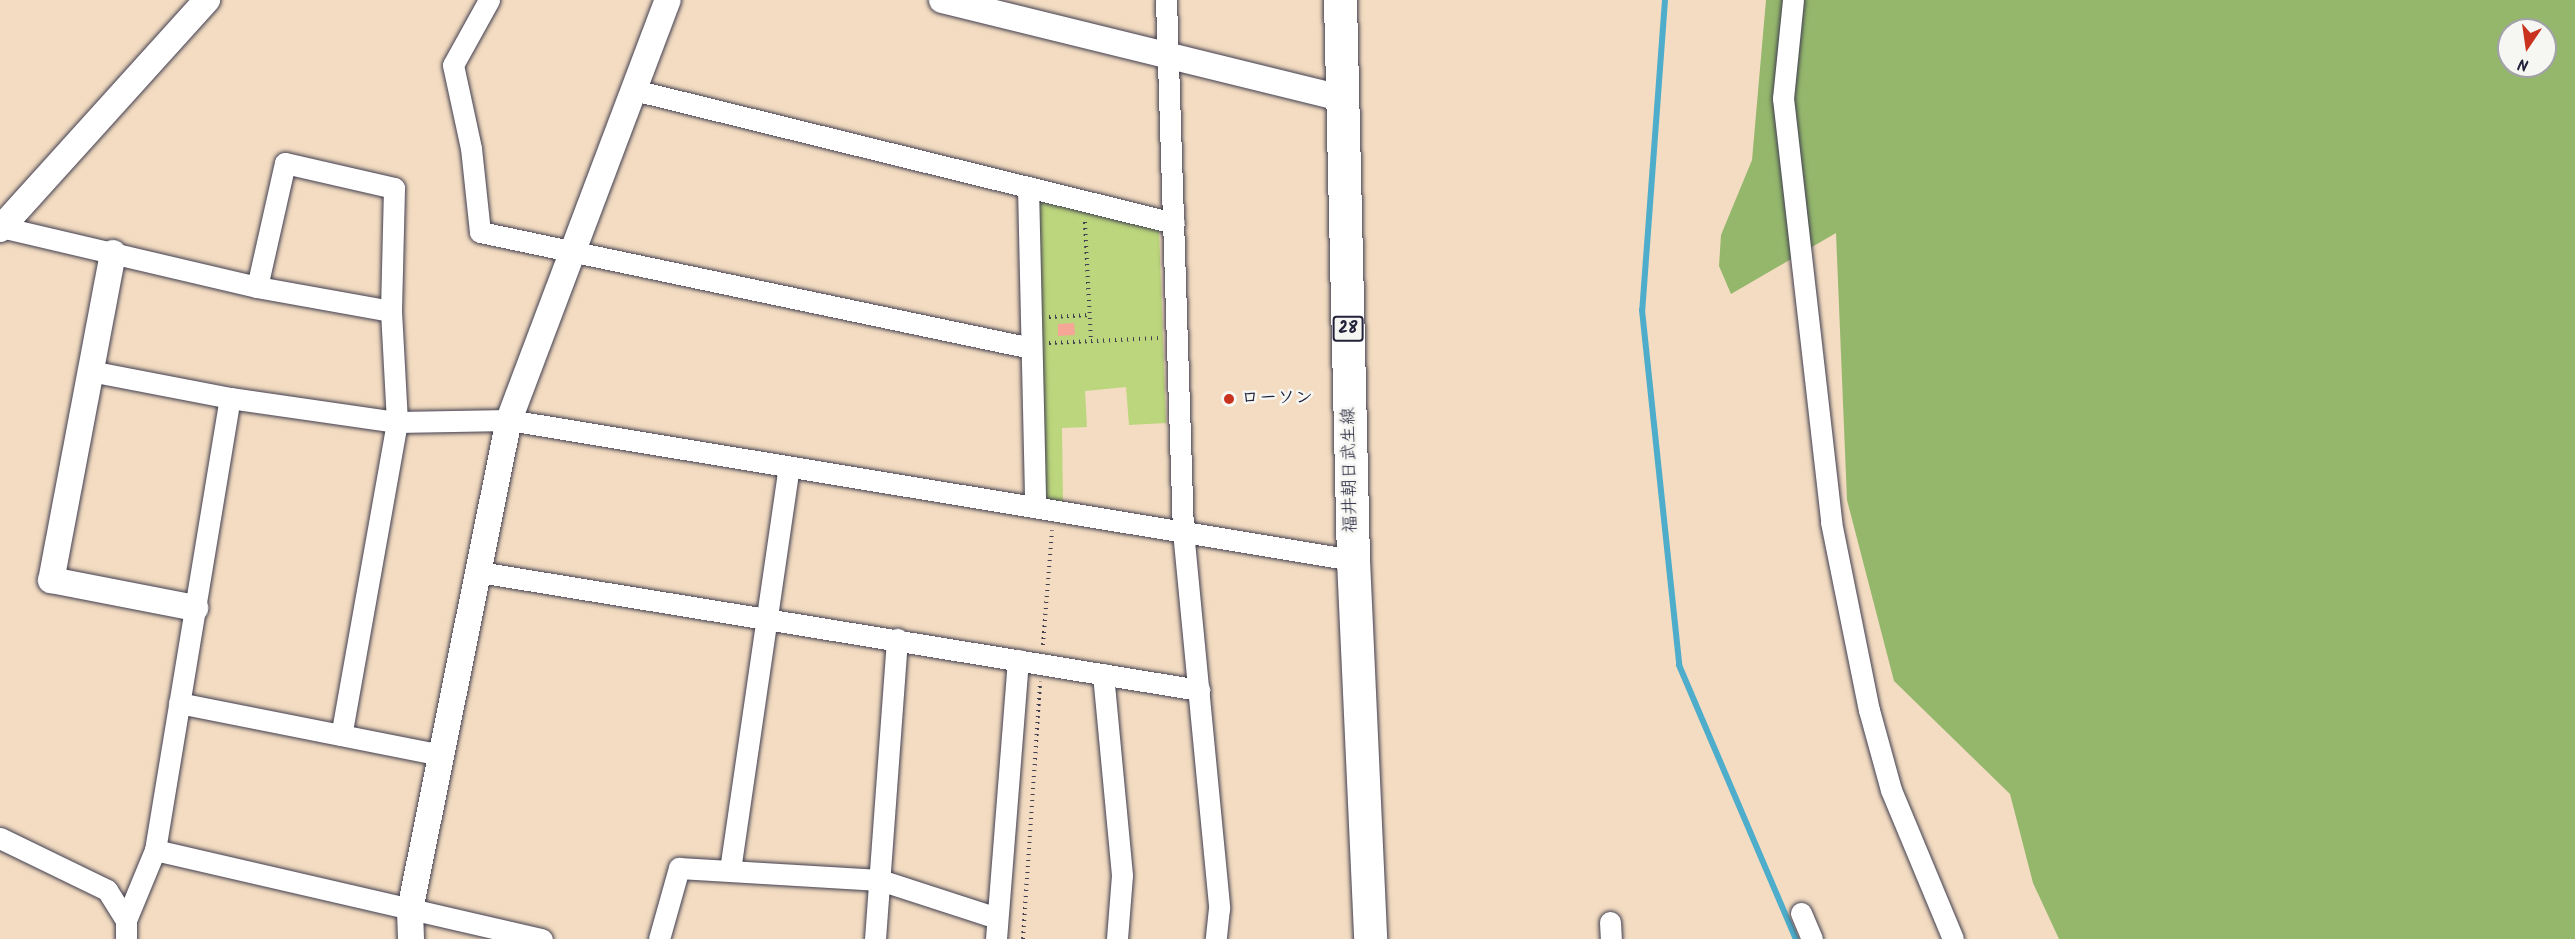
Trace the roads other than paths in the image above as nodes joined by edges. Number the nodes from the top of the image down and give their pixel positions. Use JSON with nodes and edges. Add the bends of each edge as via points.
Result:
{"nodes":[{"id":1,"x":207,"y":0,"type":"edge"},
{"id":2,"x":489,"y":0,"type":"edge"},
{"id":3,"x":668,"y":0,"type":"edge"},
{"id":4,"x":942,"y":0,"type":"edge"},
{"id":5,"x":1166,"y":0,"type":"edge"},
{"id":6,"x":1340,"y":0,"type":"edge"},
{"id":7,"x":1793,"y":0,"type":"edge"},
{"id":8,"x":1169,"y":57,"type":"junction"},
{"id":9,"x":634,"y":90,"type":"junction"},
{"id":10,"x":1344,"y":99,"type":"junction"},
{"id":11,"x":1028,"y":187,"type":"junction"},
{"id":12,"x":1174,"y":223,"type":"junction"},
{"id":13,"x":1,"y":228,"type":"edge"},
{"id":14,"x":113,"y":253,"type":"junction"},
{"id":15,"x":573,"y":254,"type":"junction"},
{"id":16,"x":257,"y":287,"type":"junction"},
{"id":17,"x":391,"y":312,"type":"junction"},
{"id":18,"x":1040,"y":345,"type":"junction"},
{"id":19,"x":90,"y":371,"type":"junction"},
{"id":20,"x":230,"y":398,"type":"junction"},
{"id":21,"x":509,"y":420,"type":"junction"},
{"id":22,"x":397,"y":422,"type":"junction"},
{"id":23,"x":789,"y":467,"type":"junction"},
{"id":24,"x":1044,"y":508,"type":"junction"},
{"id":25,"x":1183,"y":531,"type":"junction"},
{"id":26,"x":1353,"y":560,"type":"junction"},
{"id":27,"x":479,"y":572,"type":"junction"},
{"id":28,"x":195,"y":608,"type":"junction"},
{"id":29,"x":769,"y":618,"type":"junction"},
{"id":30,"x":897,"y":639,"type":"junction"},
{"id":31,"x":1017,"y":660,"type":"junction"},
{"id":32,"x":1103,"y":674,"type":"junction"},
{"id":33,"x":1198,"y":690,"type":"junction"},
{"id":34,"x":179,"y":703,"type":"junction"},
{"id":35,"x":341,"y":735,"type":"junction"},
{"id":36,"x":442,"y":755,"type":"junction"},
{"id":37,"x":0,"y":838,"type":"edge"},
{"id":38,"x":155,"y":850,"type":"junction"},
{"id":39,"x":730,"y":870,"type":"junction"},
{"id":40,"x":880,"y":880,"type":"junction"},
{"id":41,"x":410,"y":910,"type":"junction"},
{"id":42,"x":1801,"y":913,"type":"dead end"},
{"id":43,"x":997,"y":929,"type":"edge"},
{"id":44,"x":126,"y":930,"type":"edge"},
{"id":45,"x":411,"y":939,"type":"edge"},
{"id":46,"x":542,"y":939,"type":"edge"},
{"id":47,"x":659,"y":939,"type":"edge"},
{"id":48,"x":875,"y":939,"type":"edge"},
{"id":49,"x":1118,"y":939,"type":"edge"},
{"id":50,"x":1216,"y":939,"type":"edge"},
{"id":51,"x":1370,"y":939,"type":"edge"},
{"id":52,"x":1812,"y":939,"type":"edge"},
{"id":53,"x":1953,"y":939,"type":"edge"}],
"edges":[{"from":1,"to":13,"type":"street"},
{"from":2,"to":15,"type":"street","via":[[453,65],[471,148],[480,232]]},
{"from":3,"to":9,"type":"street"},
{"from":4,"to":8,"type":"street"},
{"from":5,"to":8,"type":"street"},
{"from":6,"to":10,"type":"main road","name":"福井朝日武生線","number":"28"},
{"from":7,"to":53,"type":"street","via":[[1783,98],[1785,133],[1831,522],[1869,710],[1891,790]]},
{"from":8,"to":10,"type":"street"},
{"from":8,"to":12,"type":"street"},
{"from":9,"to":11,"type":"street"},
{"from":9,"to":15,"type":"street"},
{"from":10,"to":26,"type":"main road","name":"福井朝日武生線","number":"28"},
{"from":11,"to":12,"type":"street"},
{"from":11,"to":18,"type":"street","via":[[1031,317]]},
{"from":12,"to":25,"type":"street"},
{"from":13,"to":14,"type":"street"},
{"from":14,"to":16,"type":"street"},
{"from":14,"to":19,"type":"street"},
{"from":15,"to":18,"type":"street"},
{"from":15,"to":21,"type":"street"},
{"from":16,"to":17,"type":"street"},
{"from":16,"to":17,"type":"street","via":[[285,163],[394,189]]},
{"from":17,"to":22,"type":"street"},
{"from":18,"to":24,"type":"street"},
{"from":19,"to":20,"type":"street"},
{"from":19,"to":28,"type":"street","via":[[51,580]]},
{"from":20,"to":22,"type":"street"},
{"from":20,"to":28,"type":"street"},
{"from":21,"to":22,"type":"street"},
{"from":21,"to":23,"type":"street"},
{"from":21,"to":27,"type":"street"},
{"from":22,"to":35,"type":"street"},
{"from":23,"to":24,"type":"street"},
{"from":23,"to":29,"type":"street"},
{"from":24,"to":25,"type":"street"},
{"from":25,"to":26,"type":"street"},
{"from":25,"to":33,"type":"street"},
{"from":26,"to":51,"type":"main road","name":"福井朝日武生線","number":"28"},
{"from":27,"to":29,"type":"street"},
{"from":27,"to":36,"type":"street"},
{"from":28,"to":34,"type":"street"},
{"from":29,"to":30,"type":"street"},
{"from":29,"to":39,"type":"street"},
{"from":30,"to":31,"type":"street"},
{"from":30,"to":40,"type":"street"},
{"from":31,"to":32,"type":"street"},
{"from":31,"to":43,"type":"street"},
{"from":32,"to":33,"type":"street"},
{"from":32,"to":49,"type":"street","via":[[1122,875]]},
{"from":33,"to":50,"type":"street","via":[[1219,908]]},
{"from":34,"to":35,"type":"street"},
{"from":34,"to":38,"type":"street"},
{"from":35,"to":36,"type":"street"},
{"from":36,"to":41,"type":"street"},
{"from":37,"to":44,"type":"street","via":[[107,890]]},
{"from":38,"to":41,"type":"street"},
{"from":38,"to":44,"type":"street"},
{"from":39,"to":40,"type":"street"},
{"from":39,"to":47,"type":"street","via":[[679,868]]},
{"from":40,"to":43,"type":"street"},
{"from":40,"to":48,"type":"street"},
{"from":41,"to":45,"type":"street"},
{"from":41,"to":46,"type":"street"},
{"from":42,"to":52,"type":"street"}]}
